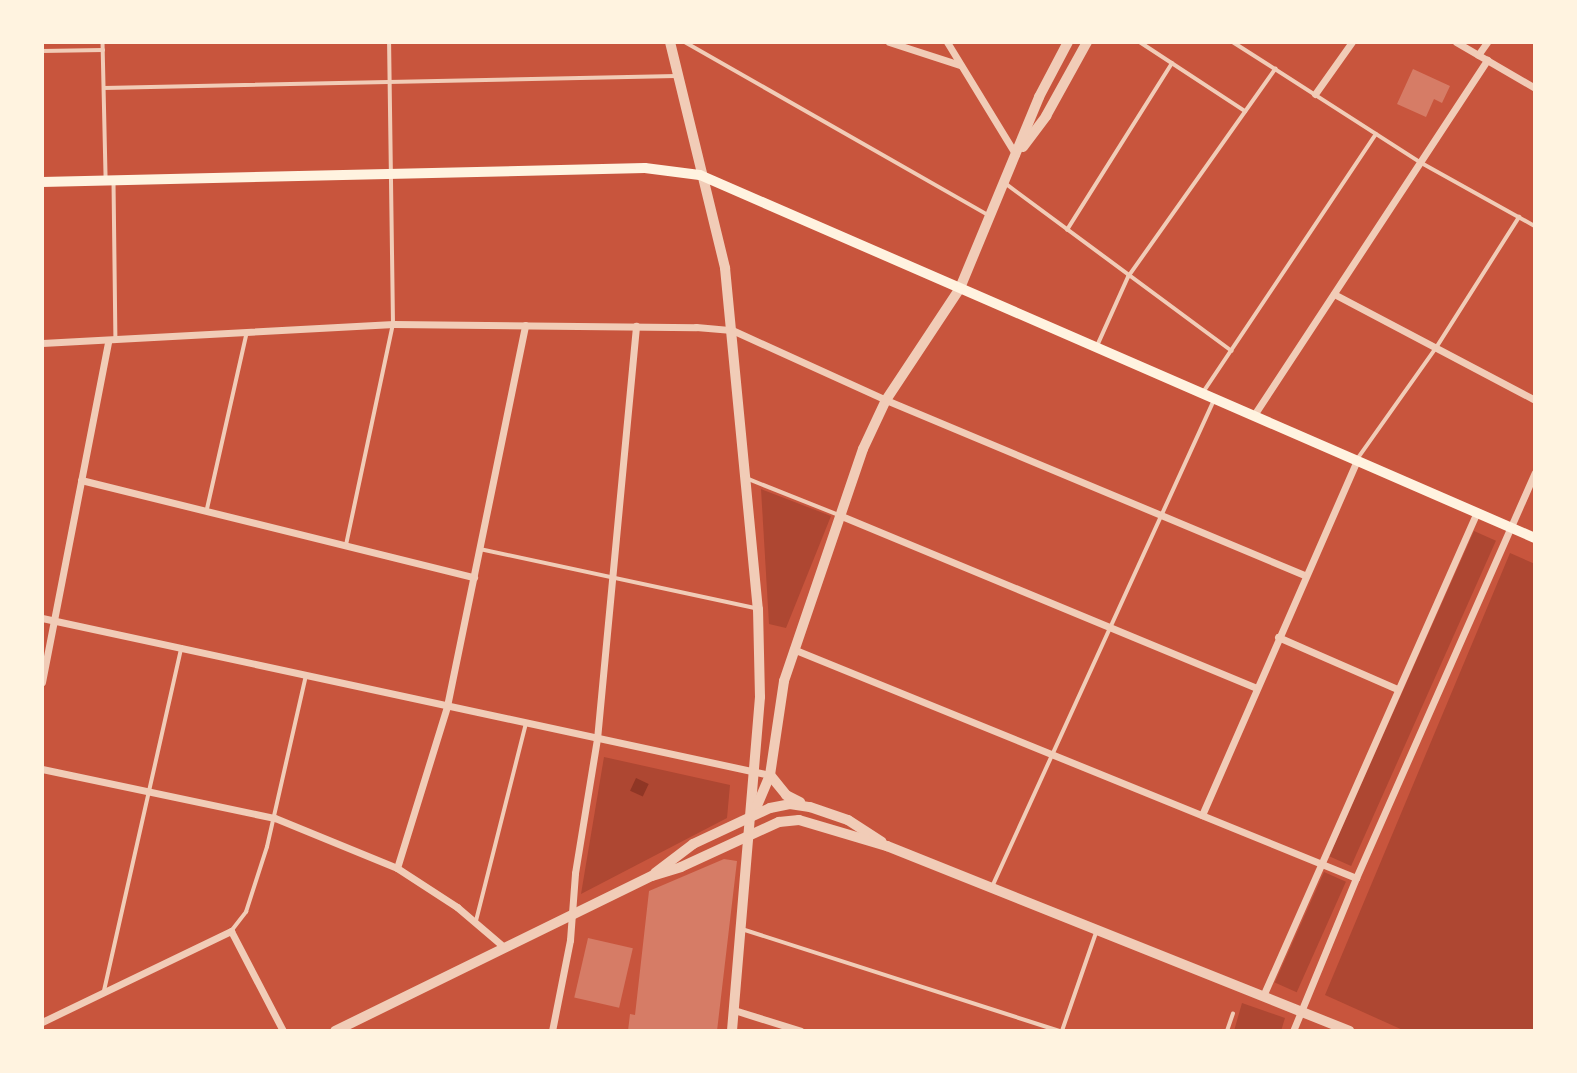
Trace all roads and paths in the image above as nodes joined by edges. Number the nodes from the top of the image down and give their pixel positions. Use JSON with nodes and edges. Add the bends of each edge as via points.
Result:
{"nodes":[{"id":1,"x":103,"y":42,"type":"edge"},
{"id":2,"x":388,"y":42,"type":"edge"},
{"id":3,"x":670,"y":42,"type":"edge"},
{"id":4,"x":685,"y":42,"type":"edge"},
{"id":5,"x":889,"y":42,"type":"edge"},
{"id":6,"x":947,"y":42,"type":"edge"},
{"id":7,"x":1068,"y":42,"type":"edge"},
{"id":8,"x":1087,"y":42,"type":"edge"},
{"id":9,"x":1140,"y":42,"type":"edge"},
{"id":10,"x":1233,"y":42,"type":"edge"},
{"id":11,"x":1352,"y":42,"type":"edge"},
{"id":12,"x":1456,"y":42,"type":"edge"},
{"id":13,"x":1487,"y":42,"type":"edge"},
{"id":14,"x":103,"y":50,"type":"junction"},
{"id":15,"x":42,"y":51,"type":"edge"},
{"id":16,"x":1478,"y":55,"type":"junction"},
{"id":17,"x":1487,"y":60,"type":"junction"},
{"id":18,"x":1172,"y":63,"type":"junction"},
{"id":19,"x":960,"y":65,"type":"junction"},
{"id":20,"x":1275,"y":69,"type":"junction"},
{"id":21,"x":676,"y":76,"type":"junction"},
{"id":22,"x":389,"y":82,"type":"junction"},
{"id":23,"x":104,"y":88,"type":"junction"},
{"id":24,"x":1535,"y":89,"type":"edge"},
{"id":25,"x":1315,"y":94,"type":"junction"},
{"id":26,"x":1245,"y":111,"type":"junction"},
{"id":27,"x":1376,"y":134,"type":"junction"},
{"id":28,"x":1016,"y":156,"type":"junction"},
{"id":29,"x":1420,"y":162,"type":"junction"},
{"id":30,"x":390,"y":174,"type":"junction"},
{"id":31,"x":700,"y":175,"type":"junction"},
{"id":32,"x":110,"y":181,"type":"junction"},
{"id":33,"x":42,"y":182,"type":"edge"},
{"id":34,"x":1005,"y":183,"type":"junction"},
{"id":35,"x":991,"y":216,"type":"junction"},
{"id":36,"x":1519,"y":217,"type":"junction"},
{"id":37,"x":1535,"y":226,"type":"edge"},
{"id":38,"x":1066,"y":230,"type":"junction"},
{"id":39,"x":1128,"y":277,"type":"junction"},
{"id":40,"x":960,"y":288,"type":"junction"},
{"id":41,"x":1334,"y":294,"type":"junction"},
{"id":42,"x":393,"y":324,"type":"junction"},
{"id":43,"x":525,"y":325,"type":"junction"},
{"id":44,"x":636,"y":326,"type":"junction"},
{"id":45,"x":732,"y":330,"type":"junction"},
{"id":46,"x":247,"y":332,"type":"junction"},
{"id":47,"x":112,"y":341,"type":"junction"},
{"id":48,"x":42,"y":344,"type":"edge"},
{"id":49,"x":1097,"y":347,"type":"junction"},
{"id":50,"x":1436,"y":348,"type":"junction"},
{"id":51,"x":1232,"y":351,"type":"junction"},
{"id":52,"x":1203,"y":393,"type":"junction"},
{"id":53,"x":1215,"y":398,"type":"junction"},
{"id":54,"x":886,"y":400,"type":"junction"},
{"id":55,"x":1535,"y":400,"type":"edge"},
{"id":56,"x":1254,"y":415,"type":"junction"},
{"id":57,"x":1357,"y":460,"type":"junction"},
{"id":58,"x":1535,"y":473,"type":"edge"},
{"id":59,"x":746,"y":478,"type":"junction"},
{"id":60,"x":81,"y":480,"type":"junction"},
{"id":61,"x":207,"y":511,"type":"junction"},
{"id":62,"x":1477,"y":512,"type":"junction"},
{"id":63,"x":839,"y":515,"type":"junction"},
{"id":64,"x":1162,"y":515,"type":"junction"},
{"id":65,"x":1509,"y":526,"type":"junction"},
{"id":66,"x":1535,"y":537,"type":"edge"},
{"id":67,"x":346,"y":545,"type":"junction"},
{"id":68,"x":479,"y":549,"type":"junction"},
{"id":69,"x":1305,"y":575,"type":"junction"},
{"id":70,"x":474,"y":577,"type":"junction"},
{"id":71,"x":612,"y":578,"type":"junction"},
{"id":72,"x":758,"y":609,"type":"junction"},
{"id":73,"x":42,"y":618,"type":"edge"},
{"id":74,"x":54,"y":621,"type":"junction"},
{"id":75,"x":1110,"y":627,"type":"junction"},
{"id":76,"x":1279,"y":637,"type":"junction"},
{"id":77,"x":181,"y":648,"type":"junction"},
{"id":78,"x":793,"y":649,"type":"junction"},
{"id":79,"x":306,"y":676,"type":"junction"},
{"id":80,"x":42,"y":682,"type":"edge"},
{"id":81,"x":1257,"y":688,"type":"junction"},
{"id":82,"x":1397,"y":689,"type":"junction"},
{"id":83,"x":447,"y":706,"type":"junction"},
{"id":84,"x":526,"y":723,"type":"junction"},
{"id":85,"x":597,"y":738,"type":"junction"},
{"id":86,"x":1052,"y":754,"type":"junction"},
{"id":87,"x":42,"y":769,"type":"edge"},
{"id":88,"x":755,"y":773,"type":"junction"},
{"id":89,"x":770,"y":775,"type":"junction"},
{"id":90,"x":149,"y":791,"type":"junction"},
{"id":91,"x":810,"y":807,"type":"junction"},
{"id":92,"x":1202,"y":815,"type":"junction"},
{"id":93,"x":752,"y":817,"type":"junction"},
{"id":94,"x":275,"y":818,"type":"junction"},
{"id":95,"x":750,"y":835,"type":"junction"},
{"id":96,"x":887,"y":846,"type":"junction"},
{"id":97,"x":1321,"y":863,"type":"junction"},
{"id":98,"x":397,"y":868,"type":"junction"},
{"id":99,"x":652,"y":876,"type":"junction"},
{"id":100,"x":1356,"y":878,"type":"junction"},
{"id":101,"x":991,"y":887,"type":"junction"},
{"id":102,"x":572,"y":915,"type":"junction"},
{"id":103,"x":476,"y":923,"type":"junction"},
{"id":104,"x":742,"y":929,"type":"junction"},
{"id":105,"x":1097,"y":930,"type":"junction"},
{"id":106,"x":231,"y":931,"type":"junction"},
{"id":107,"x":505,"y":948,"type":"junction"},
{"id":108,"x":104,"y":992,"type":"junction"},
{"id":109,"x":1263,"y":996,"type":"junction"},
{"id":110,"x":734,"y":1010,"type":"junction"},
{"id":111,"x":1299,"y":1010,"type":"junction"},
{"id":112,"x":1233,"y":1014,"type":"dead end"},
{"id":113,"x":42,"y":1022,"type":"edge"},
{"id":114,"x":283,"y":1031,"type":"edge"},
{"id":115,"x":335,"y":1031,"type":"edge"},
{"id":116,"x":552,"y":1031,"type":"edge"},
{"id":117,"x":732,"y":1031,"type":"edge"},
{"id":118,"x":801,"y":1031,"type":"edge"},
{"id":119,"x":1061,"y":1031,"type":"edge"},
{"id":120,"x":1227,"y":1031,"type":"edge"},
{"id":121,"x":1293,"y":1031,"type":"edge"},
{"id":122,"x":1349,"y":1031,"type":"edge"}],
"edges":[{"from":1,"to":14,"type":"lane"},
{"from":2,"to":22,"type":"lane"},
{"from":3,"to":21,"type":"street"},
{"from":4,"to":35,"type":"lane"},
{"from":5,"to":19,"type":"street"},
{"from":6,"to":19,"type":"street"},
{"from":7,"to":28,"type":"street","via":[[1038,97]]},
{"from":8,"to":28,"type":"street","via":[[1046,116]]},
{"from":9,"to":18,"type":"lane"},
{"from":10,"to":20,"type":"lane"},
{"from":11,"to":25,"type":"street"},
{"from":12,"to":16,"type":"street"},
{"from":13,"to":16,"type":"street"},
{"from":14,"to":15,"type":"lane"},
{"from":14,"to":23,"type":"lane"},
{"from":16,"to":17,"type":"street"},
{"from":17,"to":24,"type":"street"},
{"from":17,"to":29,"type":"street"},
{"from":18,"to":26,"type":"lane"},
{"from":18,"to":38,"type":"lane"},
{"from":19,"to":28,"type":"street"},
{"from":20,"to":25,"type":"lane"},
{"from":20,"to":26,"type":"lane"},
{"from":21,"to":22,"type":"lane"},
{"from":21,"to":31,"type":"street"},
{"from":22,"to":23,"type":"lane"},
{"from":22,"to":30,"type":"lane"},
{"from":23,"to":32,"type":"lane"},
{"from":25,"to":27,"type":"lane"},
{"from":26,"to":39,"type":"lane"},
{"from":27,"to":29,"type":"lane"},
{"from":27,"to":51,"type":"lane"},
{"from":28,"to":34,"type":"street"},
{"from":29,"to":36,"type":"lane"},
{"from":29,"to":41,"type":"street"},
{"from":30,"to":31,"type":"main road","via":[[645,169]]},
{"from":30,"to":32,"type":"main road"},
{"from":30,"to":42,"type":"lane"},
{"from":31,"to":40,"type":"main road"},
{"from":31,"to":45,"type":"street","via":[[716,228]]},
{"from":32,"to":33,"type":"main road"},
{"from":32,"to":47,"type":"lane"},
{"from":34,"to":35,"type":"street"},
{"from":34,"to":38,"type":"lane"},
{"from":35,"to":40,"type":"street"},
{"from":36,"to":37,"type":"lane"},
{"from":36,"to":50,"type":"lane"},
{"from":38,"to":39,"type":"lane"},
{"from":39,"to":49,"type":"lane"},
{"from":39,"to":51,"type":"lane"},
{"from":40,"to":49,"type":"main road"},
{"from":40,"to":54,"type":"street"},
{"from":41,"to":50,"type":"street"},
{"from":41,"to":56,"type":"street"},
{"from":42,"to":43,"type":"street"},
{"from":42,"to":46,"type":"street"},
{"from":42,"to":67,"type":"lane"},
{"from":43,"to":44,"type":"street"},
{"from":43,"to":68,"type":"street"},
{"from":44,"to":45,"type":"street"},
{"from":44,"to":71,"type":"street"},
{"from":45,"to":54,"type":"street"},
{"from":45,"to":59,"type":"street"},
{"from":46,"to":47,"type":"street"},
{"from":46,"to":61,"type":"lane"},
{"from":47,"to":48,"type":"street"},
{"from":47,"to":60,"type":"street"},
{"from":49,"to":52,"type":"main road"},
{"from":50,"to":55,"type":"street"},
{"from":50,"to":57,"type":"lane"},
{"from":51,"to":52,"type":"lane"},
{"from":52,"to":53,"type":"main road"},
{"from":53,"to":56,"type":"main road"},
{"from":53,"to":64,"type":"lane"},
{"from":54,"to":63,"type":"street"},
{"from":54,"to":64,"type":"street"},
{"from":56,"to":57,"type":"main road"},
{"from":57,"to":62,"type":"main road"},
{"from":57,"to":69,"type":"street"},
{"from":58,"to":65,"type":"street"},
{"from":59,"to":63,"type":"lane"},
{"from":59,"to":72,"type":"street"},
{"from":60,"to":61,"type":"street"},
{"from":60,"to":74,"type":"street"},
{"from":61,"to":67,"type":"street"},
{"from":62,"to":65,"type":"main road"},
{"from":62,"to":82,"type":"street"},
{"from":63,"to":75,"type":"street"},
{"from":63,"to":78,"type":"street"},
{"from":64,"to":69,"type":"street"},
{"from":64,"to":75,"type":"lane"},
{"from":65,"to":66,"type":"main road"},
{"from":65,"to":100,"type":"street"},
{"from":67,"to":70,"type":"street"},
{"from":68,"to":70,"type":"street"},
{"from":68,"to":71,"type":"lane"},
{"from":69,"to":76,"type":"street"},
{"from":70,"to":83,"type":"street"},
{"from":71,"to":72,"type":"lane"},
{"from":71,"to":85,"type":"street"},
{"from":72,"to":88,"type":"street","via":[[761,677]]},
{"from":73,"to":74,"type":"street"},
{"from":74,"to":77,"type":"street"},
{"from":74,"to":80,"type":"street"},
{"from":75,"to":81,"type":"street"},
{"from":75,"to":86,"type":"lane"},
{"from":76,"to":81,"type":"street"},
{"from":76,"to":82,"type":"street"},
{"from":77,"to":79,"type":"street"},
{"from":77,"to":90,"type":"lane"},
{"from":78,"to":86,"type":"street"},
{"from":78,"to":89,"type":"street"},
{"from":79,"to":83,"type":"street"},
{"from":79,"to":94,"type":"lane"},
{"from":81,"to":92,"type":"street"},
{"from":82,"to":97,"type":"street"},
{"from":83,"to":84,"type":"street"},
{"from":83,"to":98,"type":"street"},
{"from":84,"to":85,"type":"street"},
{"from":84,"to":103,"type":"lane"},
{"from":85,"to":88,"type":"street"},
{"from":85,"to":102,"type":"street"},
{"from":86,"to":92,"type":"street"},
{"from":86,"to":101,"type":"lane"},
{"from":87,"to":90,"type":"street"},
{"from":88,"to":89,"type":"street"},
{"from":88,"to":93,"type":"street"},
{"from":89,"to":91,"type":"street","via":[[786,794]]},
{"from":89,"to":93,"type":"street"},
{"from":90,"to":94,"type":"street"},
{"from":90,"to":108,"type":"lane"},
{"from":91,"to":93,"type":"street","via":[[780,805]]},
{"from":91,"to":96,"type":"street","via":[[848,820]]},
{"from":92,"to":97,"type":"street"},
{"from":93,"to":95,"type":"street"},
{"from":93,"to":99,"type":"street","via":[[693,844]]},
{"from":94,"to":98,"type":"street"},
{"from":94,"to":106,"type":"lane","via":[[246,912]]},
{"from":95,"to":96,"type":"street","via":[[779,822],[799,820]]},
{"from":95,"to":99,"type":"street"},
{"from":95,"to":104,"type":"street"},
{"from":96,"to":101,"type":"street"},
{"from":97,"to":100,"type":"street"},
{"from":97,"to":109,"type":"street"},
{"from":98,"to":103,"type":"street"},
{"from":99,"to":102,"type":"street"},
{"from":100,"to":111,"type":"street"},
{"from":101,"to":105,"type":"street"},
{"from":102,"to":107,"type":"street"},
{"from":102,"to":116,"type":"street"},
{"from":103,"to":107,"type":"street"},
{"from":104,"to":110,"type":"street"},
{"from":104,"to":119,"type":"lane"},
{"from":105,"to":109,"type":"street"},
{"from":105,"to":119,"type":"lane"},
{"from":106,"to":108,"type":"street"},
{"from":106,"to":114,"type":"street"},
{"from":107,"to":115,"type":"street"},
{"from":108,"to":113,"type":"street"},
{"from":109,"to":111,"type":"street"},
{"from":110,"to":117,"type":"street"},
{"from":110,"to":118,"type":"street"},
{"from":111,"to":121,"type":"street"},
{"from":111,"to":122,"type":"street"},
{"from":112,"to":120,"type":"lane"}]}
